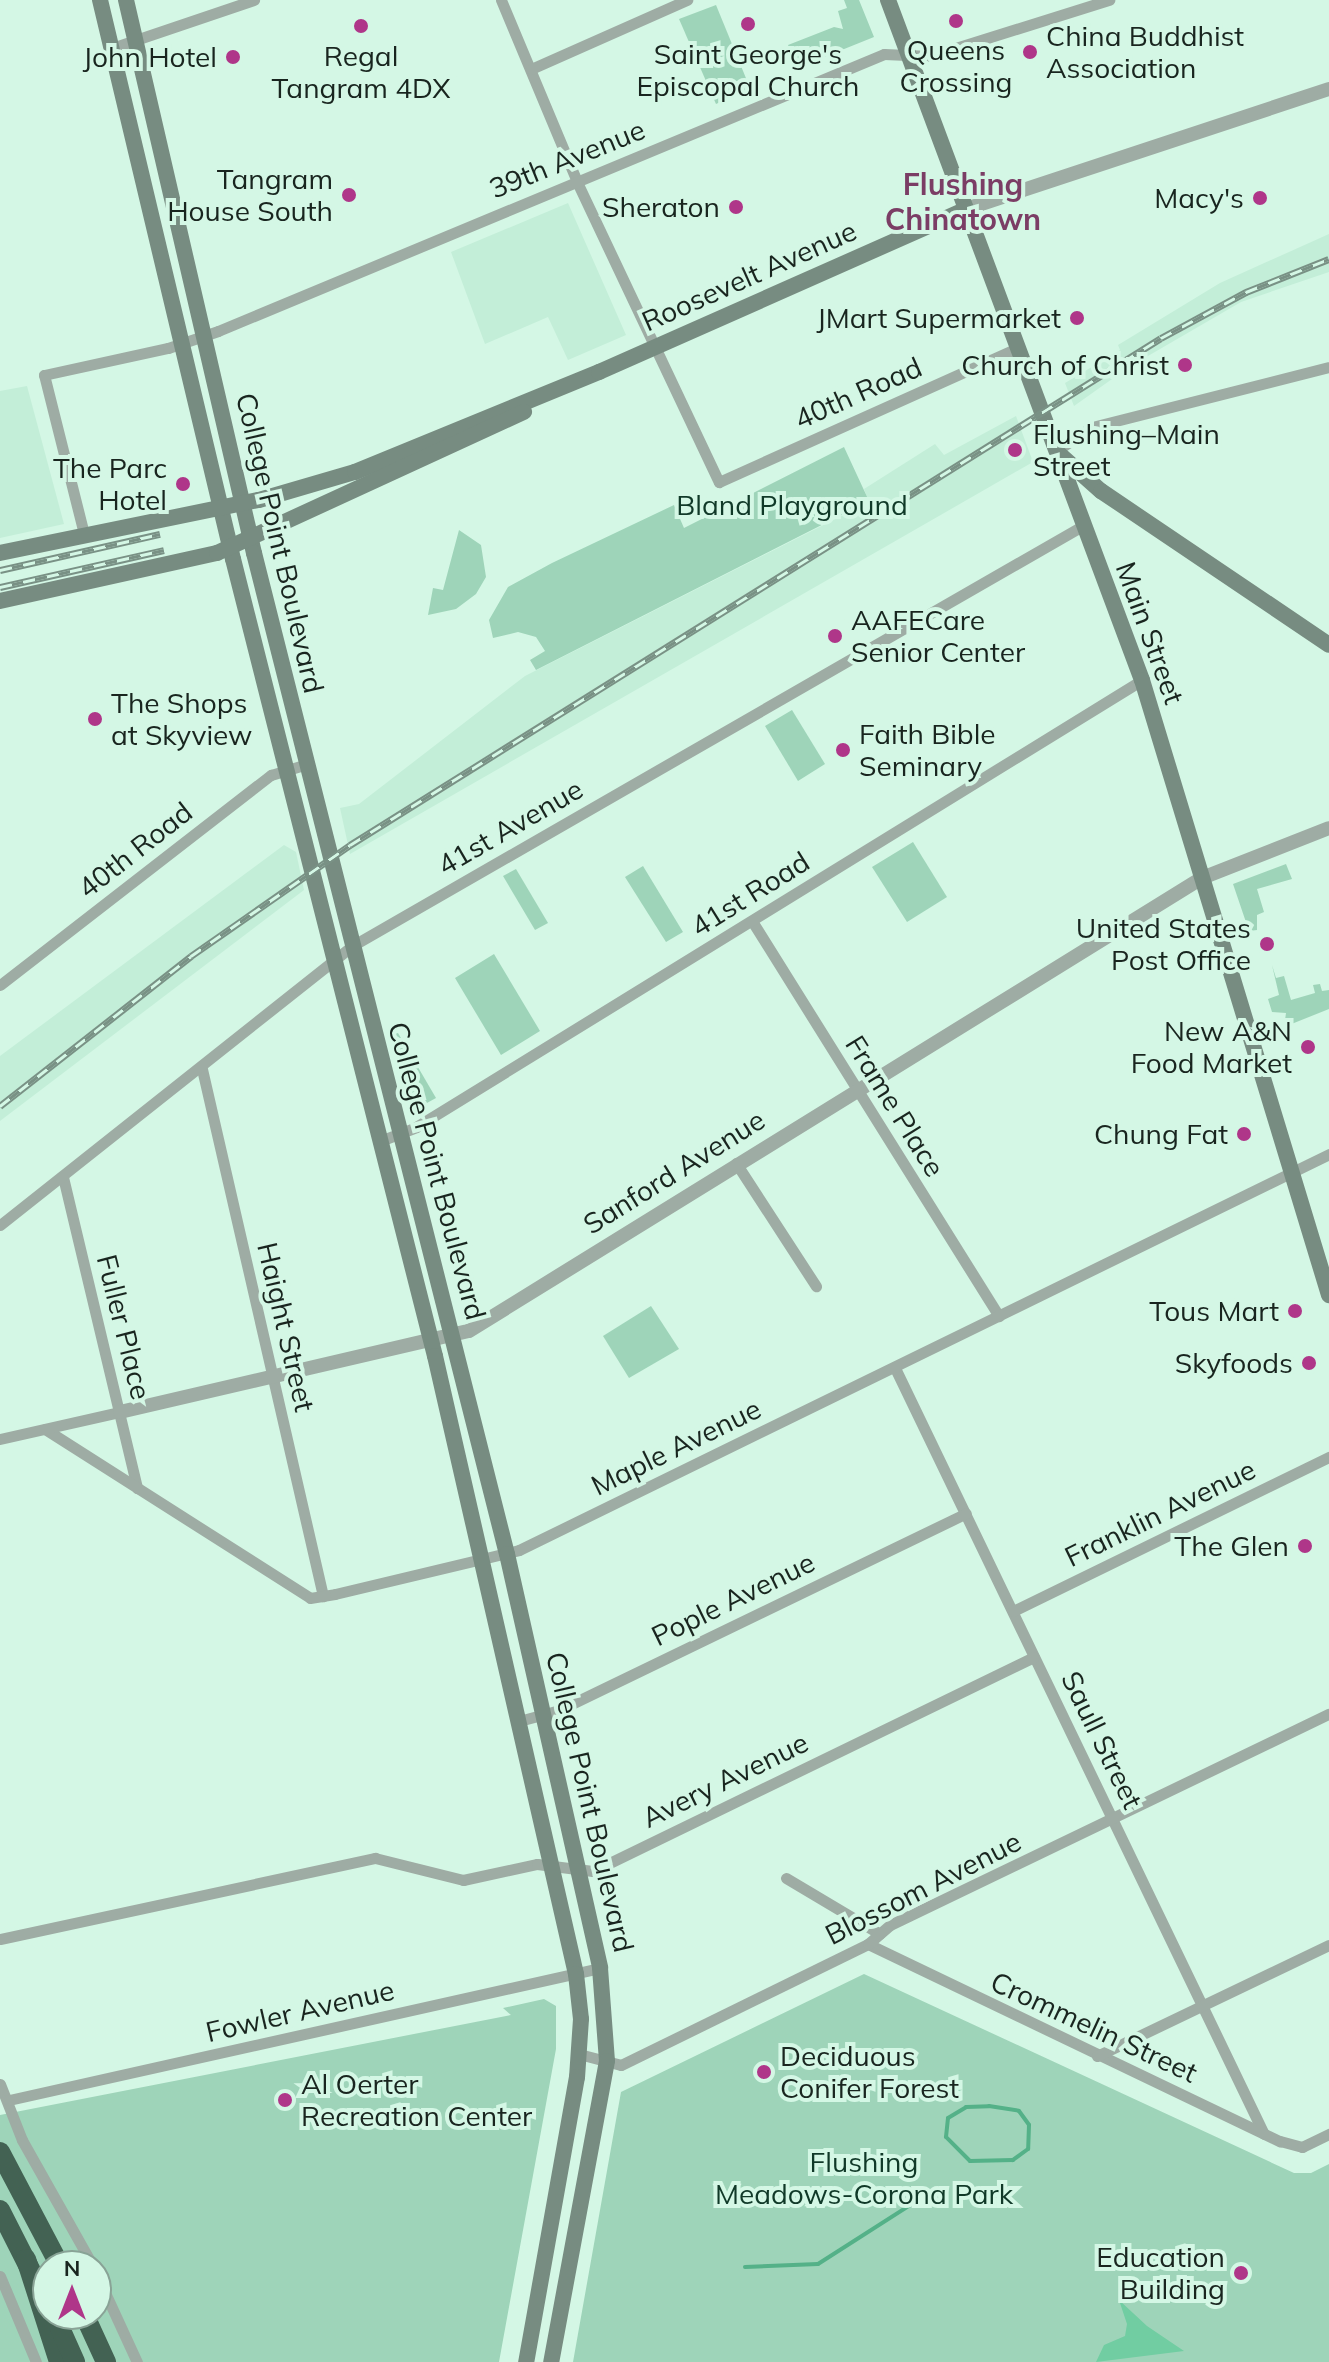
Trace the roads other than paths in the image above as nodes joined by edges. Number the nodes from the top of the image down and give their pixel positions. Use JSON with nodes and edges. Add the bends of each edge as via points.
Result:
{"nodes":[{"id":1,"x":100,"y":0,"type":"edge"},
{"id":2,"x":126,"y":0,"type":"edge"},
{"id":3,"x":254,"y":0,"type":"edge"},
{"id":4,"x":501,"y":0,"type":"edge"},
{"id":5,"x":687,"y":0,"type":"edge"},
{"id":6,"x":888,"y":0,"type":"edge"},
{"id":7,"x":1109,"y":0,"type":"edge"},
{"id":8,"x":135,"y":41,"type":"junction"},
{"id":9,"x":112,"y":48,"type":"junction"},
{"id":10,"x":908,"y":53,"type":"junction"},
{"id":11,"x":531,"y":69,"type":"junction"},
{"id":12,"x":1329,"y":89,"type":"edge"},
{"id":13,"x":577,"y":182,"type":"junction"},
{"id":14,"x":966,"y":209,"type":"junction"},
{"id":15,"x":205,"y":335,"type":"junction"},
{"id":16,"x":182,"y":344,"type":"junction"},
{"id":17,"x":653,"y":348,"type":"junction"},
{"id":18,"x":1017,"y":348,"type":"junction"},
{"id":19,"x":1329,"y":367,"type":"edge"},
{"id":20,"x":599,"y":372,"type":"junction"},
{"id":21,"x":1056,"y":451,"type":"junction"},
{"id":22,"x":244,"y":502,"type":"junction"},
{"id":23,"x":221,"y":506,"type":"junction"},
{"id":24,"x":1082,"y":526,"type":"junction"},
{"id":25,"x":84,"y":534,"type":"junction"},
{"id":26,"x":251,"y":539,"type":"junction"},
{"id":27,"x":230,"y":548,"type":"junction"},
{"id":28,"x":0,"y":553,"type":"edge"},
{"id":29,"x":0,"y":601,"type":"edge"},
{"id":30,"x":1329,"y":645,"type":"edge"},
{"id":31,"x":1142,"y":680,"type":"junction"},
{"id":32,"x":306,"y":764,"type":"junction"},
{"id":33,"x":286,"y":770,"type":"junction"},
{"id":34,"x":1329,"y":828,"type":"edge"},
{"id":35,"x":1202,"y":878,"type":"junction"},
{"id":36,"x":752,"y":921,"type":"junction"},
{"id":37,"x":352,"y":946,"type":"junction"},
{"id":38,"x":334,"y":961,"type":"junction"},
{"id":39,"x":0,"y":985,"type":"edge"},
{"id":40,"x":202,"y":1069,"type":"junction"},
{"id":41,"x":855,"y":1091,"type":"junction"},
{"id":42,"x":401,"y":1132,"type":"junction"},
{"id":43,"x":380,"y":1141,"type":"junction"},
{"id":44,"x":1329,"y":1154,"type":"edge"},
{"id":45,"x":736,"y":1163,"type":"junction"},
{"id":46,"x":1292,"y":1173,"type":"junction"},
{"id":47,"x":63,"y":1177,"type":"junction"},
{"id":48,"x":0,"y":1225,"type":"edge"},
{"id":49,"x":816,"y":1286,"type":"dead end"},
{"id":50,"x":1329,"y":1295,"type":"edge"},
{"id":51,"x":999,"y":1316,"type":"junction"},
{"id":52,"x":452,"y":1335,"type":"junction"},
{"id":53,"x":431,"y":1341,"type":"junction"},
{"id":54,"x":895,"y":1368,"type":"junction"},
{"id":55,"x":273,"y":1376,"type":"junction"},
{"id":56,"x":120,"y":1412,"type":"junction"},
{"id":57,"x":45,"y":1429,"type":"junction"},
{"id":58,"x":0,"y":1439,"type":"edge"},
{"id":59,"x":1329,"y":1457,"type":"edge"},
{"id":60,"x":137,"y":1488,"type":"junction"},
{"id":61,"x":966,"y":1513,"type":"junction"},
{"id":62,"x":507,"y":1554,"type":"junction"},
{"id":63,"x":483,"y":1561,"type":"junction"},
{"id":64,"x":323,"y":1596,"type":"junction"},
{"id":65,"x":1013,"y":1611,"type":"junction"},
{"id":66,"x":1034,"y":1657,"type":"junction"},
{"id":67,"x":545,"y":1714,"type":"junction"},
{"id":68,"x":1329,"y":1714,"type":"edge"},
{"id":69,"x":519,"y":1721,"type":"junction"},
{"id":70,"x":1113,"y":1820,"type":"junction"},
{"id":71,"x":552,"y":1866,"type":"junction"},
{"id":72,"x":579,"y":1869,"type":"junction"},
{"id":73,"x":786,"y":1878,"type":"dead end"},
{"id":74,"x":880,"y":1934,"type":"junction"},
{"id":75,"x":0,"y":1939,"type":"edge"},
{"id":76,"x":868,"y":1944,"type":"junction"},
{"id":77,"x":1329,"y":1945,"type":"edge"},
{"id":78,"x":600,"y":1968,"type":"junction"},
{"id":79,"x":576,"y":1974,"type":"junction"},
{"id":80,"x":1205,"y":2006,"type":"junction"},
{"id":81,"x":579,"y":2054,"type":"junction"},
{"id":82,"x":1097,"y":2056,"type":"junction"},
{"id":83,"x":607,"y":2061,"type":"junction"},
{"id":84,"x":0,"y":2084,"type":"edge"},
{"id":85,"x":9,"y":2100,"type":"junction"},
{"id":86,"x":1264,"y":2134,"type":"junction"},
{"id":87,"x":1329,"y":2134,"type":"edge"},
{"id":88,"x":0,"y":2152,"type":"edge"},
{"id":89,"x":0,"y":2210,"type":"edge"},
{"id":90,"x":52,"y":2250,"type":"edge"},
{"id":91,"x":84,"y":2250,"type":"edge"},
{"id":92,"x":26,"y":2259,"type":"junction"},
{"id":93,"x":32,"y":2271,"type":"edge"},
{"id":94,"x":0,"y":2276,"type":"edge"},
{"id":95,"x":112,"y":2308,"type":"edge"},
{"id":96,"x":60,"y":2330,"type":"edge"},
{"id":97,"x":91,"y":2330,"type":"edge"},
{"id":98,"x":36,"y":2362,"type":"edge"},
{"id":99,"x":59,"y":2362,"type":"edge"},
{"id":100,"x":75,"y":2362,"type":"edge"},
{"id":101,"x":106,"y":2362,"type":"edge"},
{"id":102,"x":137,"y":2362,"type":"edge"},
{"id":103,"x":526,"y":2362,"type":"edge"},
{"id":104,"x":551,"y":2362,"type":"edge"}],
"edges":[{"from":1,"to":9,"type":"main road","name":"College Point Boulevard"},
{"from":2,"to":8,"type":"main road","name":"College Point Boulevard"},
{"from":3,"to":8,"type":"street"},
{"from":4,"to":11,"type":"street"},
{"from":5,"to":11,"type":"street"},
{"from":6,"to":10,"type":"main road","name":"Main Street"},
{"from":7,"to":10,"type":"street","name":"39th Avenue","via":[[940,54]]},
{"from":8,"to":9,"type":"street"},
{"from":8,"to":15,"type":"main road","name":"College Point Boulevard"},
{"from":9,"to":16,"type":"main road","name":"College Point Boulevard"},
{"from":10,"to":13,"type":"street","name":"39th Avenue","via":[[884,54]]},
{"from":10,"to":14,"type":"main road","name":"Main Street"},
{"from":11,"to":13,"type":"street"},
{"from":12,"to":14,"type":"street","name":"Roosevelt Avenue"},
{"from":13,"to":15,"type":"street","name":"39th Avenue"},
{"from":13,"to":17,"type":"street"},
{"from":14,"to":17,"type":"main road","name":"Roosevelt Avenue"},
{"from":14,"to":18,"type":"main road","name":"Main Street"},
{"from":15,"to":16,"type":"street","name":"39th Avenue"},
{"from":15,"to":22,"type":"main road","name":"College Point Boulevard"},
{"from":16,"to":23,"type":"main road","name":"College Point Boulevard"},
{"from":16,"to":25,"type":"street","name":"39th Avenue","via":[[44,375]]},
{"from":17,"to":18,"type":"street","name":"40th Road","via":[[719,482]]},
{"from":17,"to":20,"type":"main road","name":"Roosevelt Avenue"},
{"from":18,"to":21,"type":"main road","name":"Main Street"},
{"from":19,"to":21,"type":"street","via":[[1092,427]]},
{"from":20,"to":22,"type":"main road","name":"Roosevelt Avenue","via":[[355,472]]},
{"from":20,"to":26,"type":"main road","name":"Roosevelt Avenue","via":[[586,384]]},
{"from":21,"to":24,"type":"main road","name":"Main Street"},
{"from":21,"to":30,"type":"main road","via":[[1101,491]]},
{"from":22,"to":23,"type":"main road","name":"Roosevelt Avenue"},
{"from":22,"to":26,"type":"main road","name":"College Point Boulevard"},
{"from":23,"to":25,"type":"main road","name":"Roosevelt Avenue"},
{"from":23,"to":27,"type":"main road","name":"College Point Boulevard"},
{"from":24,"to":31,"type":"main road","name":"Main Street"},
{"from":24,"to":37,"type":"street","name":"41st Avenue"},
{"from":25,"to":28,"type":"main road","name":"Roosevelt Avenue"},
{"from":26,"to":27,"type":"main road","name":"Roosevelt Avenue"},
{"from":26,"to":32,"type":"main road","name":"College Point Boulevard"},
{"from":27,"to":29,"type":"main road","name":"Roosevelt Avenue"},
{"from":27,"to":33,"type":"main road","name":"College Point Boulevard"},
{"from":31,"to":35,"type":"main road","name":"Main Street"},
{"from":31,"to":36,"type":"street","name":"41st Road"},
{"from":32,"to":33,"type":"street","name":"40th Road"},
{"from":32,"to":37,"type":"main road","name":"College Point Boulevard"},
{"from":33,"to":38,"type":"main road","name":"College Point Boulevard"},
{"from":33,"to":39,"type":"street","name":"40th Road","via":[[271,775]]},
{"from":34,"to":35,"type":"street","name":"Sanford Avenue"},
{"from":35,"to":41,"type":"street","name":"Sanford Avenue"},
{"from":35,"to":46,"type":"main road","name":"Main Street"},
{"from":36,"to":41,"type":"street","name":"Frame Place"},
{"from":36,"to":42,"type":"street","name":"41st Road"},
{"from":37,"to":38,"type":"street","name":"41st Avenue"},
{"from":37,"to":42,"type":"main road","name":"College Point Boulevard"},
{"from":38,"to":40,"type":"street","name":"41st Avenue"},
{"from":38,"to":43,"type":"main road","name":"College Point Boulevard"},
{"from":40,"to":47,"type":"street","name":"41st Avenue"},
{"from":40,"to":55,"type":"street","name":"Haight Street"},
{"from":41,"to":45,"type":"street","name":"Sanford Avenue"},
{"from":41,"to":51,"type":"street","name":"Frame Place"},
{"from":42,"to":43,"type":"street","name":"41st Road"},
{"from":42,"to":52,"type":"main road","name":"College Point Boulevard"},
{"from":43,"to":53,"type":"main road","name":"College Point Boulevard"},
{"from":44,"to":46,"type":"street","name":"Maple Avenue"},
{"from":45,"to":49,"type":"street"},
{"from":45,"to":52,"type":"street","name":"Sanford Avenue","via":[[475,1327]]},
{"from":46,"to":50,"type":"main road","name":"Main Street"},
{"from":46,"to":51,"type":"street","name":"Maple Avenue"},
{"from":47,"to":48,"type":"street","name":"41st Avenue"},
{"from":47,"to":56,"type":"street","name":"Fuller Place"},
{"from":51,"to":54,"type":"street","name":"Maple Avenue"},
{"from":52,"to":53,"type":"street","name":"Sanford Avenue"},
{"from":52,"to":62,"type":"main road","name":"College Point Boulevard"},
{"from":53,"to":55,"type":"street","name":"Sanford Avenue"},
{"from":53,"to":63,"type":"main road","name":"College Point Boulevard"},
{"from":54,"to":61,"type":"street","name":"Saull Street"},
{"from":54,"to":62,"type":"street","name":"Maple Avenue"},
{"from":55,"to":56,"type":"street","name":"Sanford Avenue"},
{"from":55,"to":64,"type":"street","name":"Haight Street"},
{"from":56,"to":57,"type":"street","name":"Sanford Avenue"},
{"from":56,"to":60,"type":"street","name":"Fuller Place"},
{"from":57,"to":58,"type":"street","name":"Sanford Avenue"},
{"from":57,"to":60,"type":"street"},
{"from":59,"to":65,"type":"street","name":"Franklin Avenue"},
{"from":60,"to":64,"type":"street","via":[[310,1598]]},
{"from":61,"to":65,"type":"street","name":"Saull Street"},
{"from":61,"to":67,"type":"street","name":"Pople Avenue"},
{"from":62,"to":63,"type":"street","name":"Maple Avenue"},
{"from":62,"to":67,"type":"main road","name":"College Point Boulevard"},
{"from":63,"to":64,"type":"street","name":"Maple Avenue"},
{"from":63,"to":69,"type":"main road","name":"College Point Boulevard"},
{"from":65,"to":66,"type":"street","name":"Saull Street"},
{"from":66,"to":70,"type":"street","name":"Saull Street"},
{"from":66,"to":72,"type":"street","name":"Avery Avenue","via":[[593,1871]]},
{"from":67,"to":69,"type":"street","name":"Pople Avenue"},
{"from":67,"to":72,"type":"main road","name":"College Point Boulevard"},
{"from":68,"to":70,"type":"street","name":"Blossom Avenue"},
{"from":69,"to":71,"type":"main road","name":"College Point Boulevard"},
{"from":70,"to":74,"type":"street","name":"Blossom Avenue"},
{"from":70,"to":80,"type":"street","name":"Saull Street"},
{"from":71,"to":72,"type":"street","name":"Avery Avenue"},
{"from":71,"to":75,"type":"street","name":"Avery Avenue","via":[[537,1864],[463,1880],[375,1858]]},
{"from":71,"to":79,"type":"main road","name":"College Point Boulevard"},
{"from":72,"to":78,"type":"main road","name":"College Point Boulevard"},
{"from":73,"to":74,"type":"street"},
{"from":74,"to":76,"type":"street","name":"Blossom Avenue"},
{"from":76,"to":82,"type":"street","name":"Crommelin Street"},
{"from":76,"to":83,"type":"street","name":"Blossom Avenue","via":[[621,2065]]},
{"from":77,"to":80,"type":"street"},
{"from":78,"to":79,"type":"street","name":"Fowler Avenue"},
{"from":78,"to":83,"type":"main road","name":"College Point Boulevard"},
{"from":79,"to":81,"type":"main road","name":"College Point Boulevard"},
{"from":79,"to":85,"type":"street","name":"Fowler Avenue"},
{"from":80,"to":82,"type":"street"},
{"from":80,"to":86,"type":"street","name":"Saull Street"},
{"from":81,"to":83,"type":"street","name":"Blossom Avenue"},
{"from":81,"to":103,"type":"main road","name":"College Point Boulevard"},
{"from":82,"to":86,"type":"street","name":"Crommelin Street"},
{"from":83,"to":104,"type":"main road","name":"College Point Boulevard"},
{"from":84,"to":85,"type":"street"},
{"from":85,"to":91,"type":"street","via":[[22,2140]]},
{"from":86,"to":87,"type":"street","name":"Crommelin Street","via":[[1302,2147]]},
{"from":88,"to":90,"type":"highway"},
{"from":89,"to":92,"type":"highway"},
{"from":92,"to":93,"type":"highway"},
{"from":92,"to":99,"type":"highway"},
{"from":94,"to":98,"type":"street"},
{"from":95,"to":102,"type":"street"},
{"from":96,"to":100,"type":"highway"},
{"from":97,"to":101,"type":"highway"}]}
